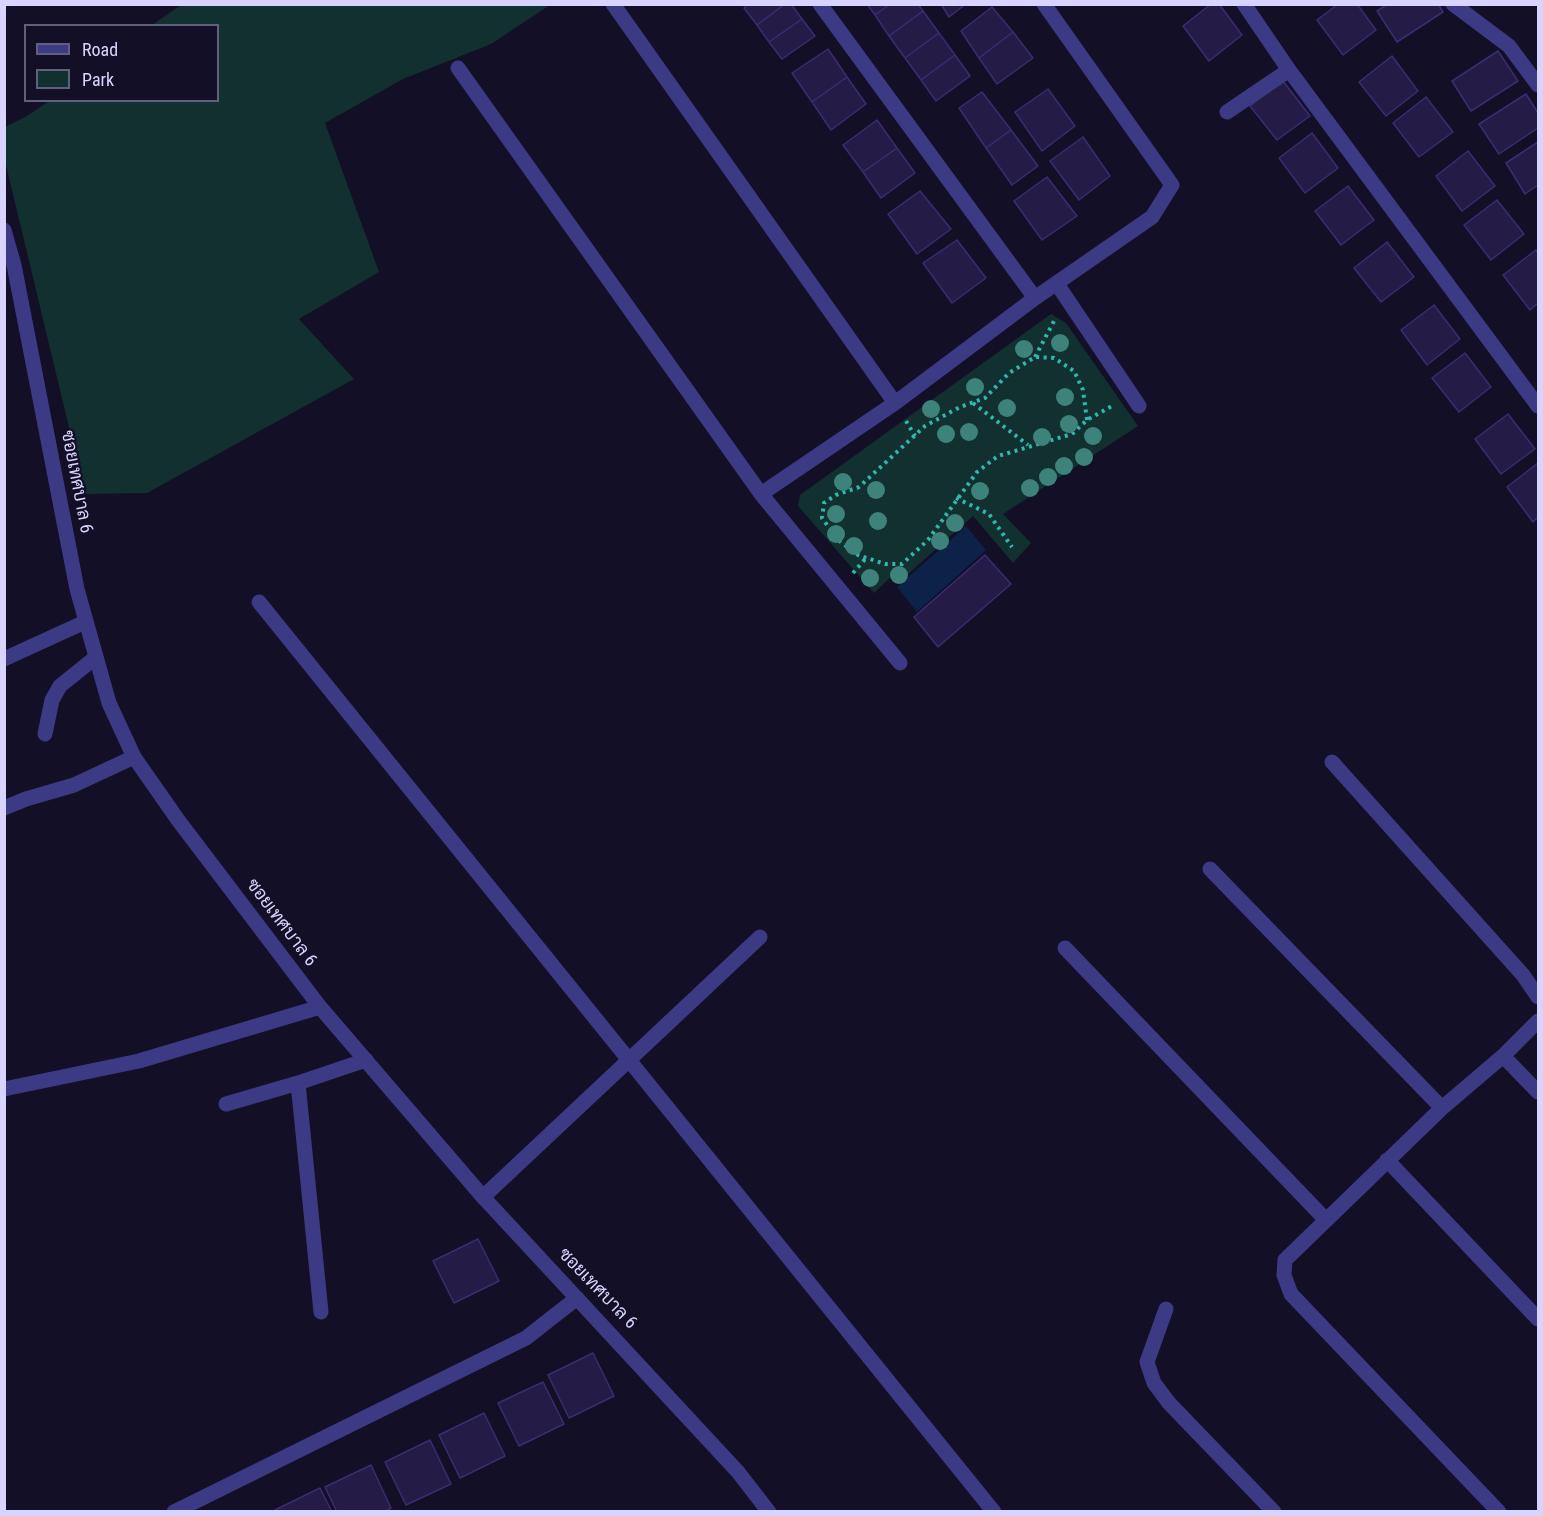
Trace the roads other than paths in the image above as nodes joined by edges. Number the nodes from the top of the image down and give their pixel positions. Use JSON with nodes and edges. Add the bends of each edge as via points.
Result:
{"nodes":[{"id":1,"x":613,"y":4,"type":"edge"},
{"id":2,"x":820,"y":4,"type":"edge"},
{"id":3,"x":1044,"y":4,"type":"edge"},
{"id":4,"x":1244,"y":4,"type":"edge"},
{"id":5,"x":1453,"y":4,"type":"edge"},
{"id":6,"x":458,"y":68,"type":"dead end"},
{"id":7,"x":1289,"y":70,"type":"junction"},
{"id":8,"x":1539,"y":85,"type":"edge"},
{"id":9,"x":1227,"y":112,"type":"dead end"},
{"id":10,"x":4,"y":230,"type":"edge"},
{"id":11,"x":9,"y":267,"type":"edge"},
{"id":12,"x":1056,"y":284,"type":"junction"},
{"id":13,"x":1035,"y":298,"type":"junction"},
{"id":14,"x":1135,"y":401,"type":"road end"},
{"id":15,"x":895,"y":403,"type":"junction"},
{"id":16,"x":1539,"y":406,"type":"edge"},
{"id":17,"x":762,"y":494,"type":"junction"},
{"id":18,"x":260,"y":602,"type":"dead end"},
{"id":19,"x":85,"y":622,"type":"junction"},
{"id":20,"x":96,"y":657,"type":"junction"},
{"id":21,"x":4,"y":659,"type":"edge"},
{"id":22,"x":900,"y":663,"type":"dead end"},
{"id":23,"x":45,"y":734,"type":"dead end"},
{"id":24,"x":134,"y":757,"type":"junction"},
{"id":25,"x":1332,"y":762,"type":"dead end"},
{"id":26,"x":4,"y":808,"type":"edge"},
{"id":27,"x":1210,"y":869,"type":"dead end"},
{"id":28,"x":760,"y":937,"type":"dead end"},
{"id":29,"x":1065,"y":948,"type":"dead end"},
{"id":30,"x":1539,"y":997,"type":"edge"},
{"id":31,"x":320,"y":1007,"type":"junction"},
{"id":32,"x":1539,"y":1021,"type":"edge"},
{"id":33,"x":1503,"y":1056,"type":"junction"},
{"id":34,"x":366,"y":1060,"type":"junction"},
{"id":35,"x":628,"y":1060,"type":"junction"},
{"id":36,"x":298,"y":1083,"type":"junction"},
{"id":37,"x":4,"y":1089,"type":"edge"},
{"id":38,"x":1539,"y":1092,"type":"edge"},
{"id":39,"x":226,"y":1104,"type":"dead end"},
{"id":40,"x":1442,"y":1108,"type":"junction"},
{"id":41,"x":1387,"y":1160,"type":"junction"},
{"id":42,"x":483,"y":1197,"type":"junction"},
{"id":43,"x":1325,"y":1220,"type":"junction"},
{"id":44,"x":578,"y":1298,"type":"junction"},
{"id":45,"x":1166,"y":1309,"type":"dead end"},
{"id":46,"x":321,"y":1312,"type":"dead end"},
{"id":47,"x":1539,"y":1318,"type":"edge"},
{"id":48,"x":174,"y":1512,"type":"edge"},
{"id":49,"x":769,"y":1512,"type":"edge"},
{"id":50,"x":994,"y":1512,"type":"edge"},
{"id":51,"x":1274,"y":1512,"type":"edge"},
{"id":52,"x":1499,"y":1512,"type":"edge"}],
"edges":[{"from":1,"to":15,"type":"street"},
{"from":2,"to":13,"type":"street"},
{"from":3,"to":12,"type":"street","via":[[1172,185],[1152,217]]},
{"from":4,"to":7,"type":"street"},
{"from":5,"to":8,"type":"street","via":[[1509,46]]},
{"from":6,"to":17,"type":"street"},
{"from":7,"to":9,"type":"street"},
{"from":7,"to":16,"type":"street"},
{"from":10,"to":11,"type":"street","name":"ซอยเทศบาล 6"},
{"from":11,"to":19,"type":"street","name":"ซอยเทศบาล 6"},
{"from":12,"to":13,"type":"street"},
{"from":12,"to":14,"type":"street"},
{"from":13,"to":15,"type":"street"},
{"from":15,"to":17,"type":"street"},
{"from":17,"to":22,"type":"street"},
{"from":18,"to":35,"type":"street"},
{"from":19,"to":20,"type":"street","name":"ซอยเทศบาล 6"},
{"from":19,"to":21,"type":"street"},
{"from":20,"to":23,"type":"street","via":[[60,686],[51,700]]},
{"from":20,"to":24,"type":"street","name":"ซอยเทศบาล 6","via":[[109,703]]},
{"from":24,"to":26,"type":"street","via":[[74,785]]},
{"from":24,"to":31,"type":"street","name":"ซอยเทศบาล 6"},
{"from":25,"to":30,"type":"street"},
{"from":27,"to":40,"type":"street"},
{"from":28,"to":35,"type":"street"},
{"from":29,"to":43,"type":"street"},
{"from":31,"to":34,"type":"street","name":"ซอยเทศบาล 6"},
{"from":31,"to":37,"type":"street","via":[[139,1061]]},
{"from":32,"to":33,"type":"street"},
{"from":33,"to":38,"type":"street"},
{"from":33,"to":40,"type":"street"},
{"from":34,"to":36,"type":"street"},
{"from":34,"to":42,"type":"street","name":"ซอยเทศบาล 6"},
{"from":35,"to":42,"type":"street"},
{"from":35,"to":50,"type":"street"},
{"from":36,"to":39,"type":"street"},
{"from":36,"to":46,"type":"street"},
{"from":40,"to":41,"type":"street"},
{"from":41,"to":43,"type":"street"},
{"from":41,"to":47,"type":"street"},
{"from":42,"to":44,"type":"street","name":"ซอยเทศบาล 6"},
{"from":43,"to":52,"type":"street","via":[[1285,1260],[1284,1275],[1291,1294]]},
{"from":44,"to":48,"type":"street","via":[[526,1338]]},
{"from":44,"to":49,"type":"street","name":"ซอยเทศบาล 6","via":[[738,1472]]},
{"from":45,"to":51,"type":"street","via":[[1147,1362],[1154,1383]]}]}
